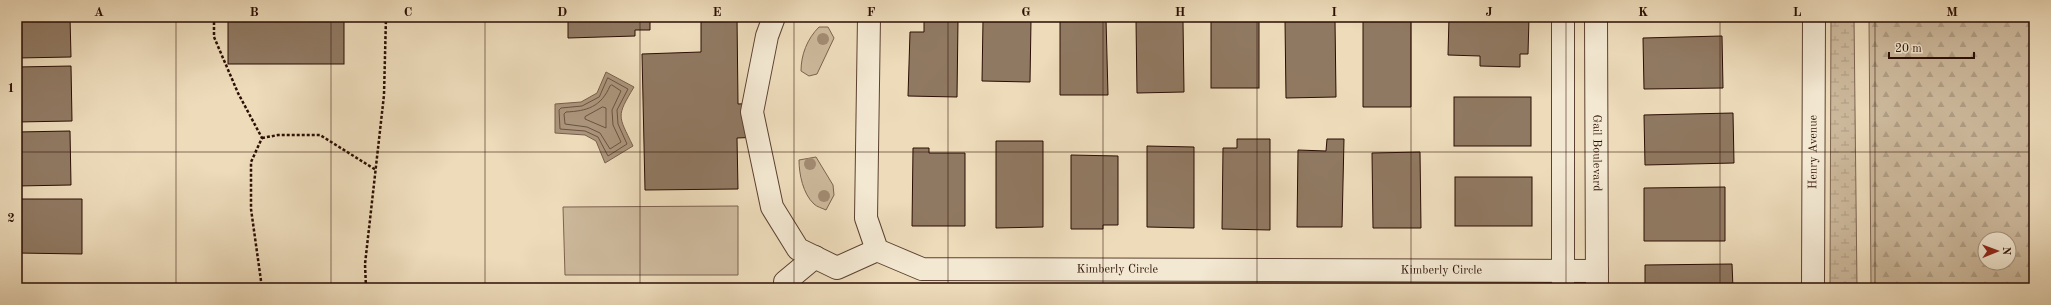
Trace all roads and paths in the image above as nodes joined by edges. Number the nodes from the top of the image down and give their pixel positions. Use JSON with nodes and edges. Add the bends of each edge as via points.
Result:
{"nodes":[{"id":1,"x":214,"y":17,"type":"edge"},
{"id":2,"x":386,"y":17,"type":"edge"},
{"id":3,"x":774,"y":17,"type":"edge"},
{"id":4,"x":869,"y":17,"type":"edge"},
{"id":5,"x":1563,"y":17,"type":"edge"},
{"id":6,"x":1596,"y":17,"type":"edge"},
{"id":7,"x":1814,"y":17,"type":"edge"},
{"id":8,"x":262,"y":138,"type":"junction"},
{"id":9,"x":376,"y":170,"type":"junction"},
{"id":10,"x":877,"y":250,"type":"junction"},
{"id":11,"x":815,"y":257,"type":"junction"},
{"id":12,"x":1563,"y":280,"type":"edge"},
{"id":13,"x":1597,"y":280,"type":"edge"},
{"id":14,"x":262,"y":288,"type":"edge"},
{"id":15,"x":366,"y":288,"type":"edge"},
{"id":16,"x":785,"y":288,"type":"edge"},
{"id":17,"x":1813,"y":288,"type":"edge"}],
"edges":[{"from":1,"to":8,"type":"path","via":[[214,37],[238,93]]},
{"from":2,"to":9,"type":"path","via":[[384,95]]},
{"from":3,"to":11,"type":"street","via":[[767,36],[752,112],[772,207],[798,249]]},
{"from":4,"to":10,"type":"street","via":[[866,218]]},
{"from":5,"to":12,"type":"street"},
{"from":6,"to":13,"type":"street","name":"Gail Boulevard"},
{"from":7,"to":17,"type":"street","name":"Henry Avenue"},
{"from":8,"to":9,"type":"path","via":[[278,135],[320,135]]},
{"from":8,"to":14,"type":"path","via":[[251,162],[251,209]]},
{"from":9,"to":15,"type":"path","via":[[365,264]]},
{"from":10,"to":11,"type":"street","via":[[837,268]]},
{"from":10,"to":12,"type":"street","name":"Kimberly Circle","via":[[922,269]]},
{"from":11,"to":16,"type":"street","via":[[785,282]]},
{"from":12,"to":13,"type":"street","name":"Kimberly Circle"}]}
